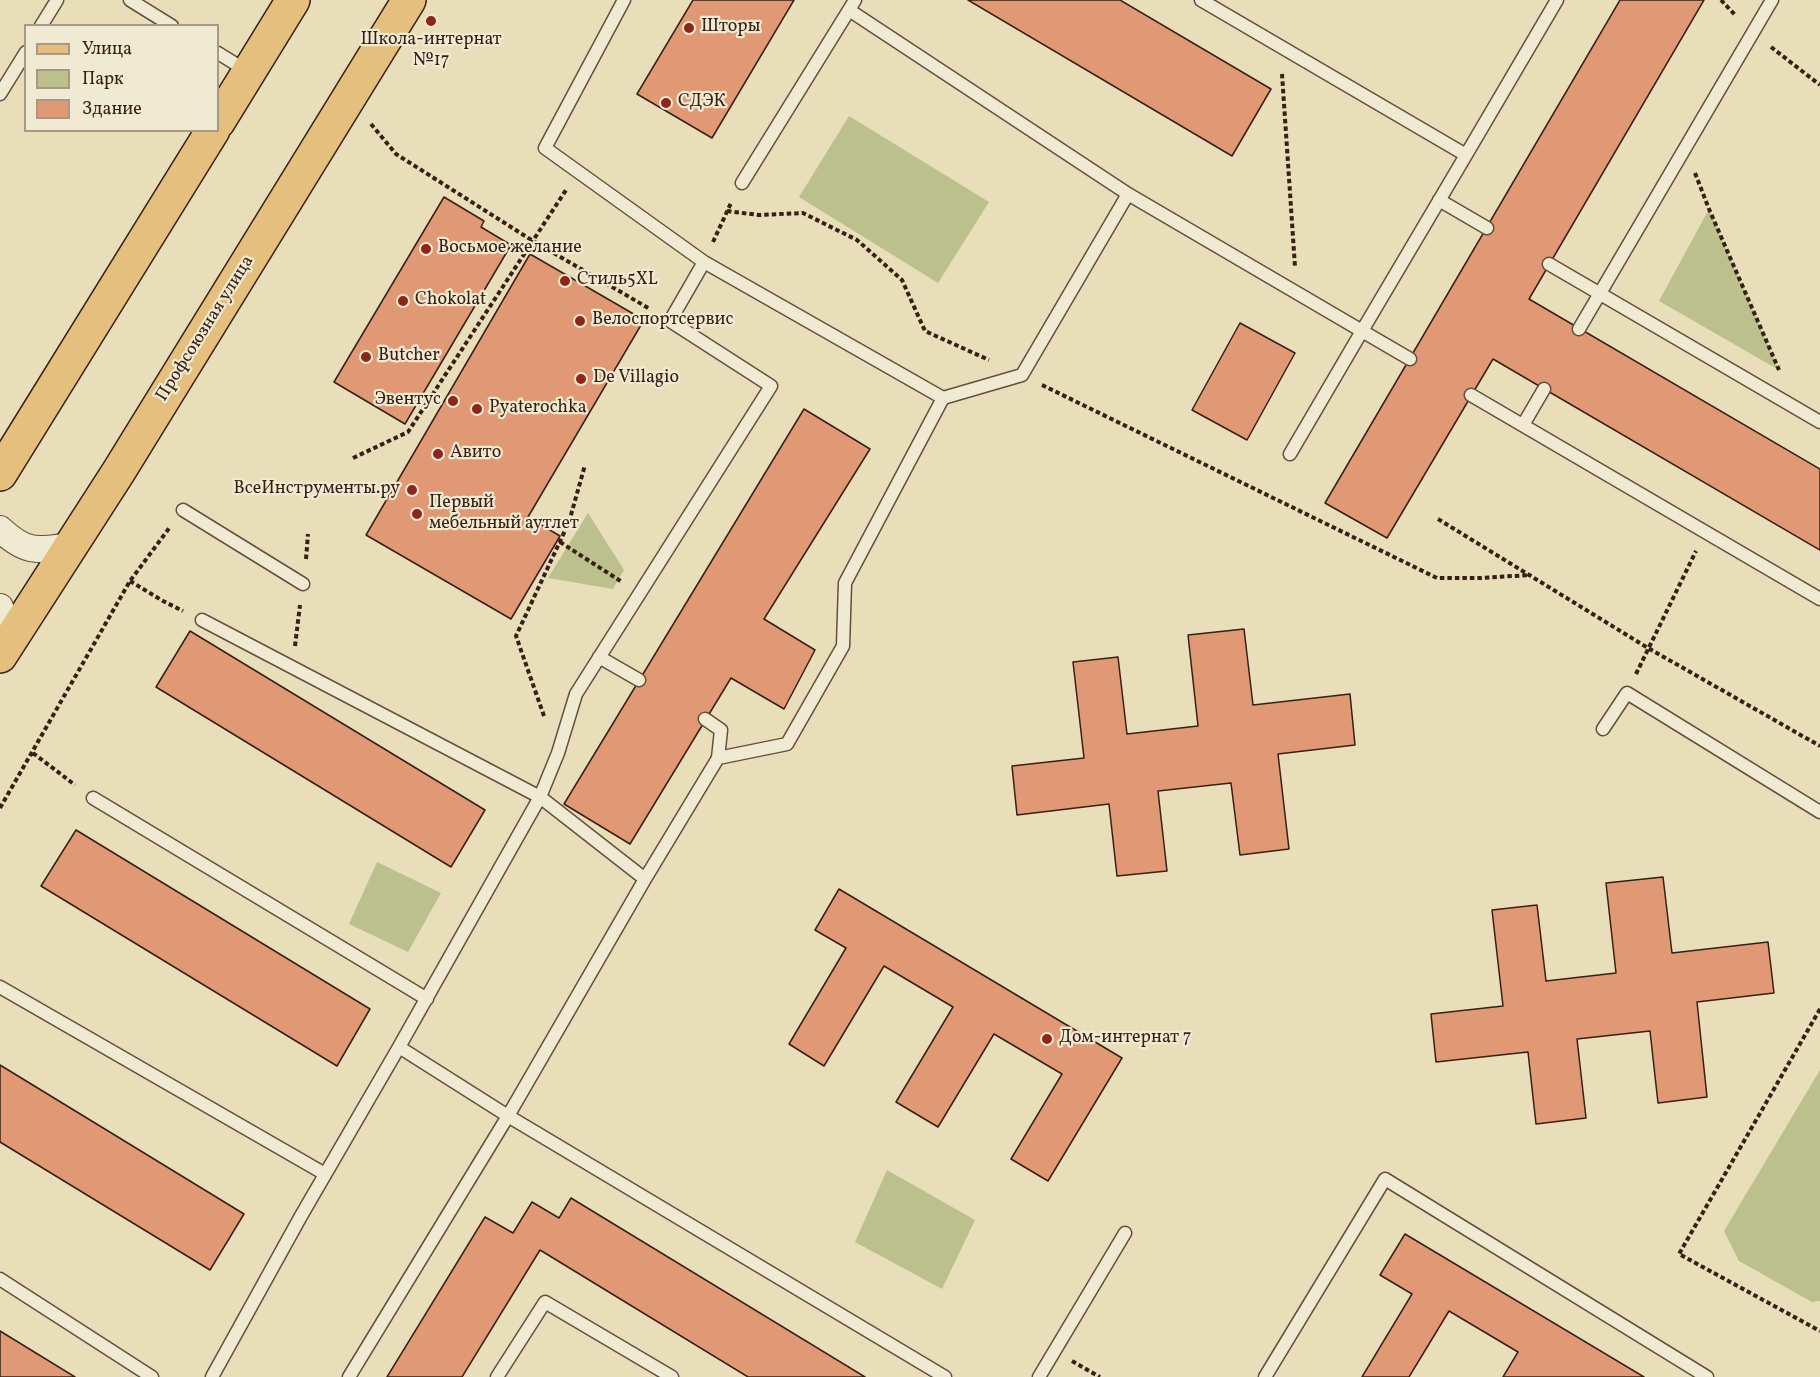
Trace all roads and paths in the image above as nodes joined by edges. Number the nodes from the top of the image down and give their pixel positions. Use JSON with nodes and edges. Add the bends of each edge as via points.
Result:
{"nodes":[{"id":1,"x":57,"y":0,"type":"edge"},
{"id":2,"x":130,"y":0,"type":"edge"},
{"id":3,"x":293,"y":0,"type":"edge"},
{"id":4,"x":409,"y":0,"type":"edge"},
{"id":5,"x":624,"y":0,"type":"edge"},
{"id":6,"x":1201,"y":0,"type":"edge"},
{"id":7,"x":1557,"y":0,"type":"edge"},
{"id":8,"x":1772,"y":0,"type":"edge"},
{"id":9,"x":852,"y":5,"type":"edge"},
{"id":10,"x":42,"y":24,"type":"edge"},
{"id":11,"x":169,"y":24,"type":"edge"},
{"id":12,"x":1753,"y":33,"type":"junction"},
{"id":13,"x":1281,"y":46,"type":"junction"},
{"id":14,"x":219,"y":54,"type":"edge"},
{"id":15,"x":24,"y":55,"type":"edge"},
{"id":16,"x":249,"y":72,"type":"junction"},
{"id":17,"x":1820,"y":85,"type":"edge"},
{"id":18,"x":0,"y":94,"type":"edge"},
{"id":19,"x":219,"y":120,"type":"edge"},
{"id":20,"x":212,"y":132,"type":"edge"},
{"id":21,"x":1686,"y":147,"type":"junction"},
{"id":22,"x":396,"y":154,"type":"dead end"},
{"id":23,"x":1466,"y":155,"type":"junction"},
{"id":24,"x":578,"y":172,"type":"junction"},
{"id":25,"x":742,"y":183,"type":"joint"},
{"id":26,"x":1128,"y":194,"type":"junction"},
{"id":27,"x":1439,"y":200,"type":"junction"},
{"id":28,"x":727,"y":211,"type":"junction"},
{"id":29,"x":1487,"y":228,"type":"dead end"},
{"id":30,"x":533,"y":241,"type":"junction"},
{"id":31,"x":704,"y":262,"type":"junction"},
{"id":32,"x":1550,"y":264,"type":"dead end"},
{"id":33,"x":1297,"y":293,"type":"junction"},
{"id":34,"x":1599,"y":293,"type":"junction"},
{"id":35,"x":670,"y":321,"type":"junction"},
{"id":36,"x":1579,"y":329,"type":"dead end"},
{"id":37,"x":1362,"y":331,"type":"junction"},
{"id":38,"x":1410,"y":359,"type":"dead end"},
{"id":39,"x":1022,"y":375,"type":"junction"},
{"id":40,"x":1544,"y":389,"type":"dead end"},
{"id":41,"x":1471,"y":395,"type":"dead end"},
{"id":42,"x":944,"y":398,"type":"junction"},
{"id":43,"x":1795,"y":408,"type":"junction"},
{"id":44,"x":1820,"y":422,"type":"edge"},
{"id":45,"x":1522,"y":425,"type":"junction"},
{"id":46,"x":1290,"y":454,"type":"dead end"},
{"id":47,"x":353,"y":458,"type":"dead end"},
{"id":48,"x":585,"y":465,"type":"dead end"},
{"id":49,"x":0,"y":474,"type":"edge"},
{"id":50,"x":183,"y":510,"type":"joint"},
{"id":51,"x":1438,"y":519,"type":"dead end"},
{"id":52,"x":0,"y":529,"type":"edge"},
{"id":53,"x":1705,"y":531,"type":"junction"},
{"id":54,"x":560,"y":542,"type":"junction"},
{"id":55,"x":69,"y":546,"type":"junction"},
{"id":56,"x":1530,"y":575,"type":"junction"},
{"id":57,"x":130,"y":581,"type":"junction"},
{"id":58,"x":303,"y":584,"type":"joint"},
{"id":59,"x":640,"y":592,"type":"junction"},
{"id":60,"x":1820,"y":598,"type":"edge"},
{"id":61,"x":162,"y":601,"type":"dead end"},
{"id":62,"x":0,"y":607,"type":"edge"},
{"id":63,"x":202,"y":620,"type":"dead end"},
{"id":64,"x":5,"y":647,"type":"edge"},
{"id":65,"x":1648,"y":648,"type":"junction"},
{"id":66,"x":599,"y":657,"type":"junction"},
{"id":67,"x":292,"y":667,"type":"junction"},
{"id":68,"x":639,"y":680,"type":"dead end"},
{"id":69,"x":1627,"y":693,"type":"junction"},
{"id":70,"x":705,"y":719,"type":"dead end"},
{"id":71,"x":1604,"y":729,"type":"dead end"},
{"id":72,"x":1820,"y":746,"type":"edge"},
{"id":73,"x":33,"y":753,"type":"junction"},
{"id":74,"x":558,"y":753,"type":"junction"},
{"id":75,"x":718,"y":758,"type":"junction"},
{"id":76,"x":540,"y":797,"type":"junction"},
{"id":77,"x":93,"y":798,"type":"joint"},
{"id":78,"x":0,"y":808,"type":"edge"},
{"id":79,"x":1820,"y":812,"type":"edge"},
{"id":80,"x":645,"y":879,"type":"junction"},
{"id":81,"x":0,"y":987,"type":"edge"},
{"id":82,"x":427,"y":999,"type":"junction"},
{"id":83,"x":1820,"y":1009,"type":"edge"},
{"id":84,"x":399,"y":1047,"type":"junction"},
{"id":85,"x":508,"y":1116,"type":"junction"},
{"id":86,"x":325,"y":1174,"type":"junction"},
{"id":87,"x":1125,"y":1233,"type":"dead end"},
{"id":88,"x":0,"y":1279,"type":"edge"},
{"id":89,"x":1820,"y":1331,"type":"edge"},
{"id":90,"x":1055,"y":1351,"type":"junction"},
{"id":91,"x":152,"y":1377,"type":"edge"},
{"id":92,"x":212,"y":1377,"type":"edge"},
{"id":93,"x":349,"y":1377,"type":"edge"},
{"id":94,"x":497,"y":1377,"type":"edge"},
{"id":95,"x":672,"y":1377,"type":"edge"},
{"id":96,"x":945,"y":1377,"type":"edge"},
{"id":97,"x":1040,"y":1377,"type":"edge"},
{"id":98,"x":1100,"y":1377,"type":"edge"},
{"id":99,"x":1265,"y":1377,"type":"edge"},
{"id":100,"x":1707,"y":1377,"type":"edge"}],
"edges":[{"from":1,"to":10,"type":"lane"},
{"from":2,"to":11,"type":"lane"},
{"from":3,"to":16,"type":"main road"},
{"from":4,"to":55,"type":"main road","name":"Профсоюзная улица"},
{"from":5,"to":24,"type":"lane","via":[[544,148]]},
{"from":6,"to":13,"type":"lane"},
{"from":7,"to":23,"type":"lane"},
{"from":8,"to":12,"type":"lane"},
{"from":9,"to":25,"type":"lane"},
{"from":9,"to":26,"type":"lane"},
{"from":12,"to":17,"type":"path"},
{"from":12,"to":21,"type":"lane"},
{"from":13,"to":23,"type":"lane"},
{"from":13,"to":33,"type":"path"},
{"from":14,"to":16,"type":"lane"},
{"from":15,"to":18,"type":"lane"},
{"from":16,"to":19,"type":"main road"},
{"from":20,"to":49,"type":"main road"},
{"from":21,"to":34,"type":"lane"},
{"from":21,"to":43,"type":"path"},
{"from":22,"to":30,"type":"path"},
{"from":23,"to":27,"type":"lane"},
{"from":24,"to":30,"type":"path"},
{"from":24,"to":31,"type":"lane"},
{"from":25,"to":28,"type":"path"},
{"from":26,"to":33,"type":"lane"},
{"from":26,"to":39,"type":"lane"},
{"from":27,"to":29,"type":"lane"},
{"from":27,"to":37,"type":"lane"},
{"from":28,"to":31,"type":"path"},
{"from":28,"to":39,"type":"path","via":[[759,215],[803,213],[857,240],[902,280],[925,331]]},
{"from":30,"to":35,"type":"path"},
{"from":30,"to":47,"type":"path","via":[[408,432]]},
{"from":31,"to":35,"type":"lane"},
{"from":31,"to":42,"type":"lane"},
{"from":32,"to":34,"type":"lane"},
{"from":33,"to":37,"type":"lane"},
{"from":34,"to":36,"type":"lane"},
{"from":34,"to":43,"type":"lane"},
{"from":35,"to":59,"type":"lane","via":[[771,386]]},
{"from":37,"to":38,"type":"lane"},
{"from":37,"to":46,"type":"lane"},
{"from":39,"to":42,"type":"lane"},
{"from":39,"to":56,"type":"path","via":[[1437,578]]},
{"from":40,"to":45,"type":"lane"},
{"from":41,"to":45,"type":"lane"},
{"from":42,"to":75,"type":"lane","via":[[845,583],[843,646],[787,744]]},
{"from":43,"to":44,"type":"lane"},
{"from":45,"to":53,"type":"lane"},
{"from":48,"to":54,"type":"path"},
{"from":50,"to":57,"type":"path"},
{"from":50,"to":58,"type":"lane"},
{"from":51,"to":56,"type":"path"},
{"from":52,"to":55,"type":"street","via":[[14,542],[39,551]]},
{"from":53,"to":60,"type":"lane"},
{"from":53,"to":65,"type":"path"},
{"from":54,"to":59,"type":"path"},
{"from":54,"to":74,"type":"path","via":[[516,636]]},
{"from":55,"to":64,"type":"main road","name":"Профсоюзная улица"},
{"from":56,"to":65,"type":"path"},
{"from":57,"to":61,"type":"path"},
{"from":57,"to":73,"type":"path"},
{"from":58,"to":67,"type":"path"},
{"from":59,"to":66,"type":"lane"},
{"from":62,"to":64,"type":"street"},
{"from":63,"to":67,"type":"lane"},
{"from":65,"to":69,"type":"path"},
{"from":65,"to":72,"type":"path"},
{"from":66,"to":68,"type":"lane"},
{"from":66,"to":74,"type":"lane","via":[[576,694]]},
{"from":67,"to":76,"type":"lane"},
{"from":69,"to":71,"type":"lane"},
{"from":69,"to":79,"type":"lane"},
{"from":70,"to":75,"type":"lane","via":[[721,730]]},
{"from":73,"to":77,"type":"path"},
{"from":73,"to":78,"type":"path"},
{"from":74,"to":76,"type":"lane"},
{"from":75,"to":80,"type":"lane"},
{"from":76,"to":80,"type":"lane"},
{"from":76,"to":82,"type":"lane"},
{"from":77,"to":82,"type":"lane"},
{"from":80,"to":85,"type":"lane"},
{"from":81,"to":86,"type":"lane"},
{"from":82,"to":84,"type":"lane"},
{"from":83,"to":89,"type":"path","via":[[1679,1254]]},
{"from":84,"to":85,"type":"lane"},
{"from":84,"to":86,"type":"lane"},
{"from":85,"to":93,"type":"lane"},
{"from":85,"to":96,"type":"lane"},
{"from":86,"to":92,"type":"lane"},
{"from":87,"to":90,"type":"lane"},
{"from":88,"to":91,"type":"lane"},
{"from":90,"to":97,"type":"lane"},
{"from":90,"to":98,"type":"path"},
{"from":94,"to":95,"type":"lane","via":[[545,1302]]},
{"from":99,"to":100,"type":"lane","via":[[1386,1179]]}]}
